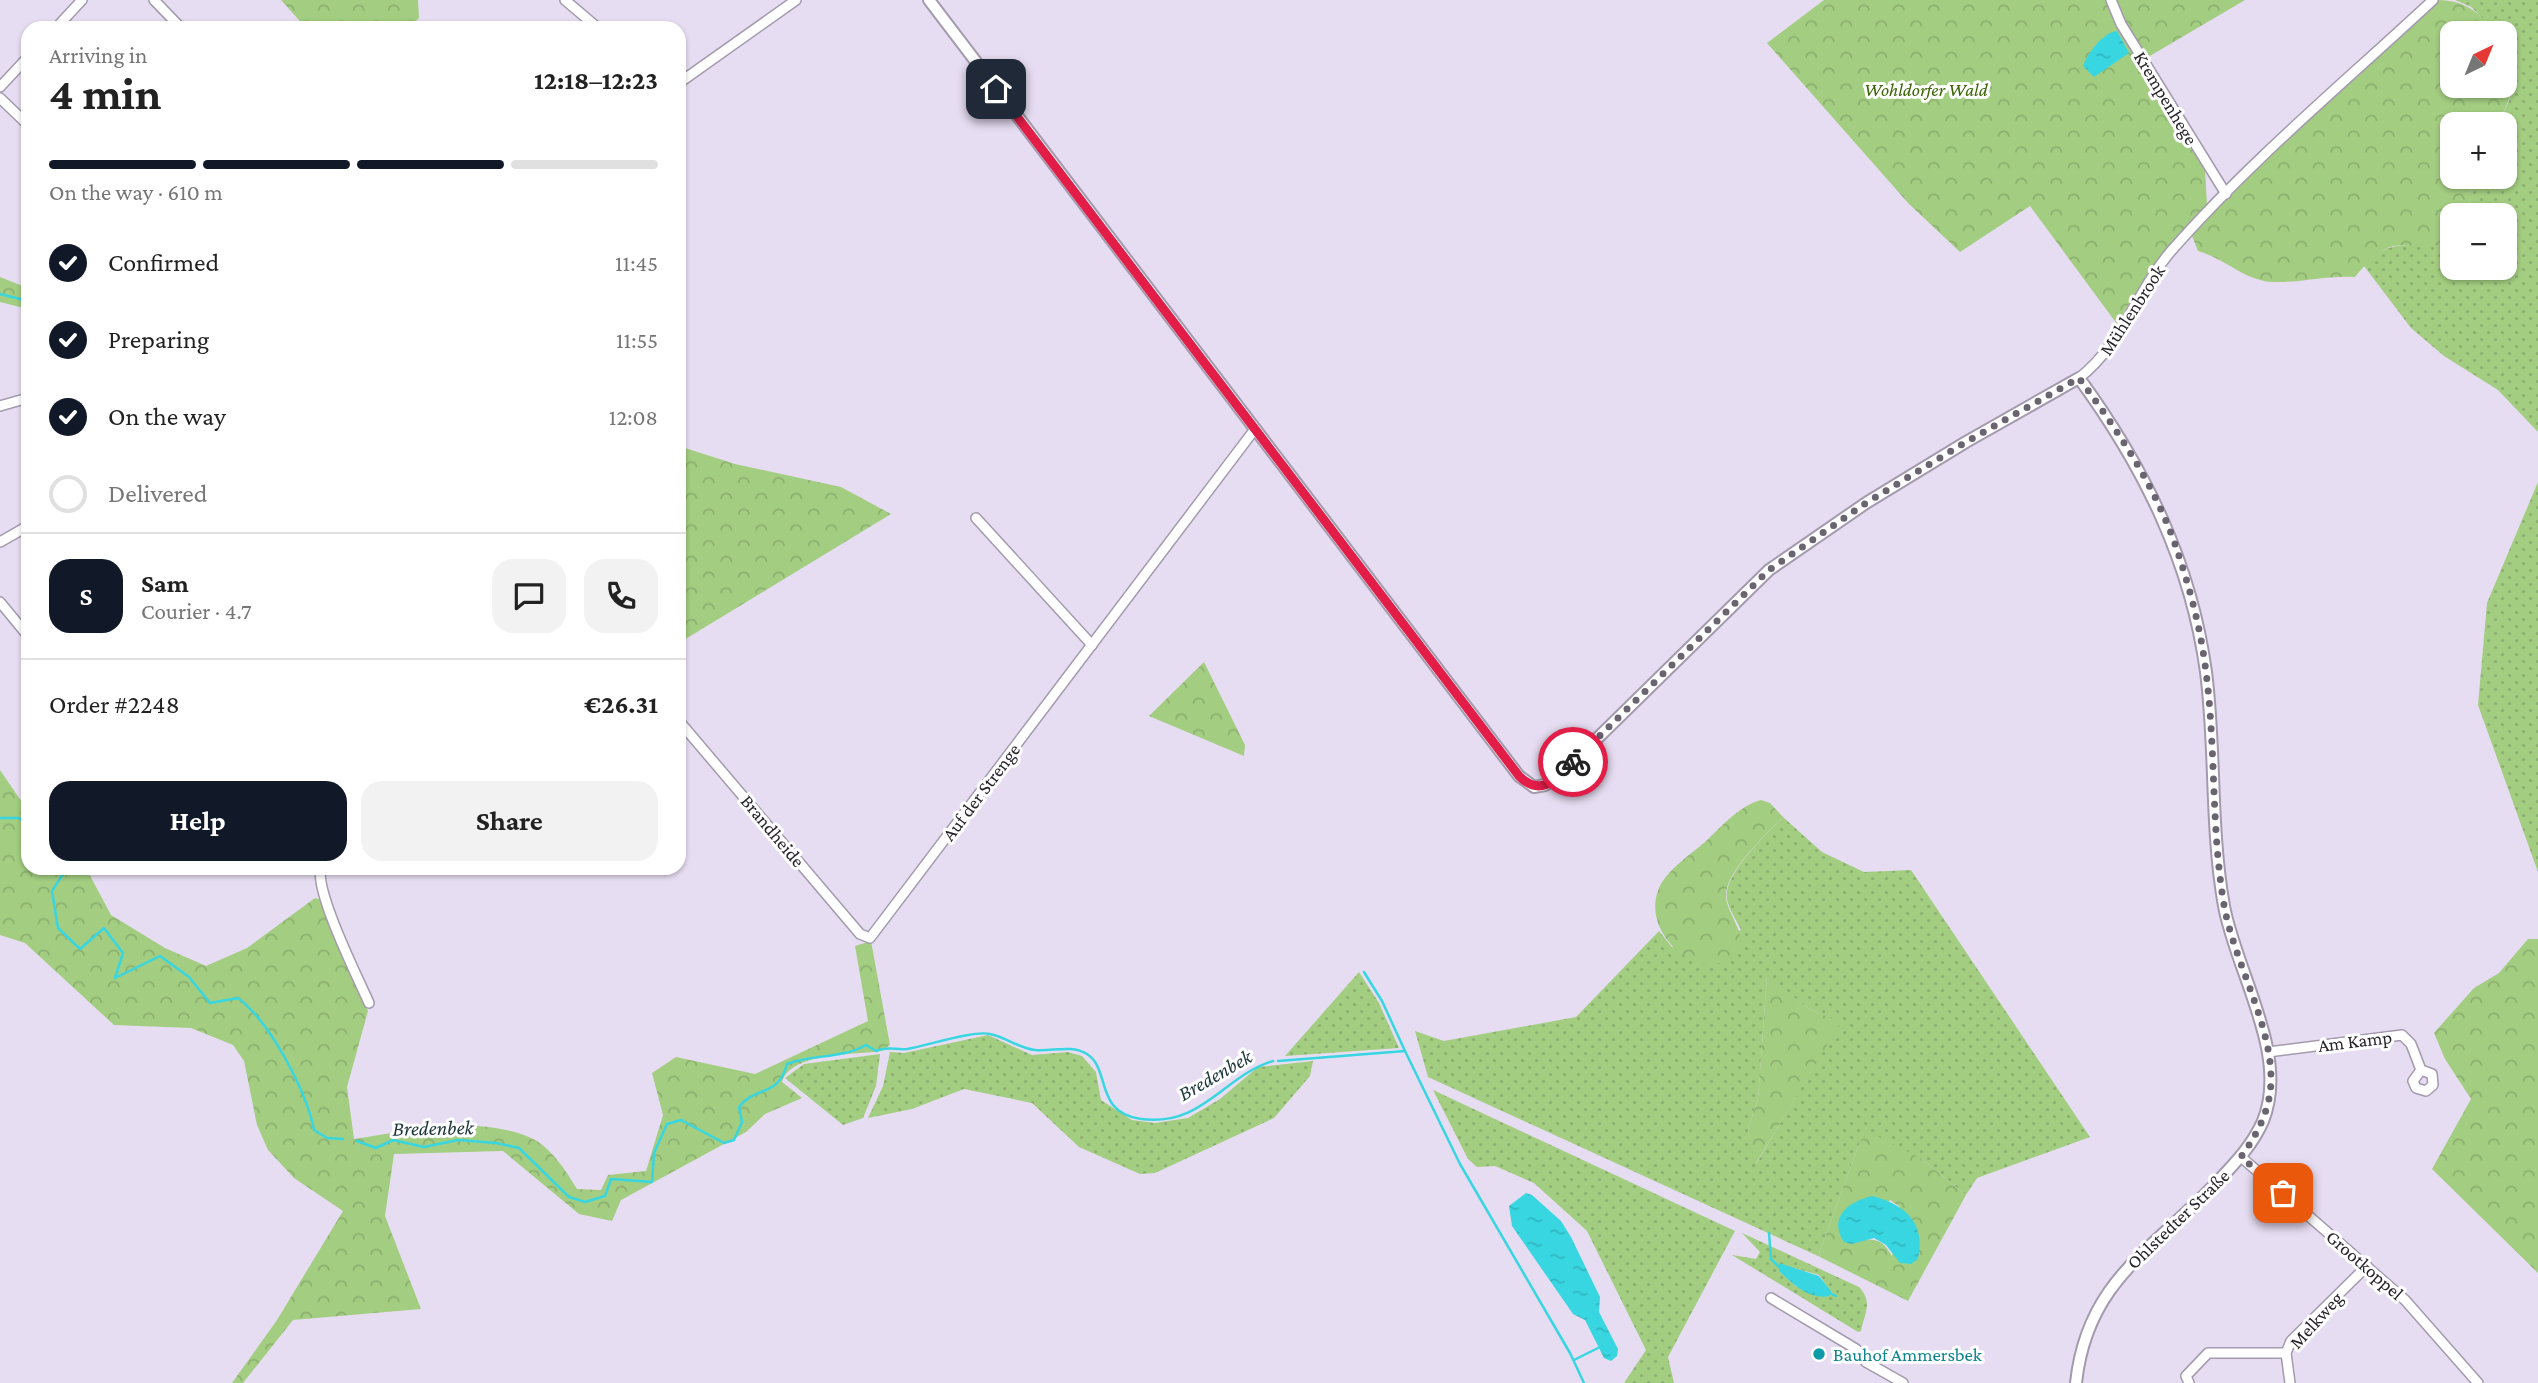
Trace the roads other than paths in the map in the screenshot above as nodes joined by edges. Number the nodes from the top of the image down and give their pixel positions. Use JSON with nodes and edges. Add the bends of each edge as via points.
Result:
{"nodes":[{"id":1,"x":82,"y":0,"type":"edge"},
{"id":2,"x":154,"y":0,"type":"edge"},
{"id":3,"x":565,"y":0,"type":"edge"},
{"id":4,"x":796,"y":0,"type":"edge"},
{"id":5,"x":929,"y":0,"type":"edge"},
{"id":6,"x":2111,"y":0,"type":"edge"},
{"id":7,"x":2433,"y":0,"type":"edge"},
{"id":8,"x":62,"y":21,"type":"edge"},
{"id":9,"x":174,"y":21,"type":"edge"},
{"id":10,"x":590,"y":21,"type":"edge"},
{"id":11,"x":21,"y":64,"type":"edge"},
{"id":12,"x":686,"y":78,"type":"edge"},
{"id":13,"x":0,"y":87,"type":"edge"},
{"id":14,"x":0,"y":98,"type":"edge"},
{"id":15,"x":21,"y":118,"type":"edge"},
{"id":16,"x":2226,"y":194,"type":"junction"},
{"id":17,"x":2079,"y":378,"type":"junction"},
{"id":18,"x":21,"y":400,"type":"edge"},
{"id":19,"x":0,"y":406,"type":"edge"},
{"id":20,"x":1255,"y":429,"type":"junction"},
{"id":21,"x":976,"y":518,"type":"dead end"},
{"id":22,"x":21,"y":530,"type":"edge"},
{"id":23,"x":0,"y":542,"type":"edge"},
{"id":24,"x":0,"y":602,"type":"edge"},
{"id":25,"x":21,"y":628,"type":"edge"},
{"id":26,"x":1092,"y":645,"type":"junction"},
{"id":27,"x":686,"y":729,"type":"edge"},
{"id":28,"x":320,"y":875,"type":"edge"},
{"id":29,"x":870,"y":938,"type":"joint"},
{"id":30,"x":369,"y":1003,"type":"dead end"},
{"id":31,"x":2267,"y":1052,"type":"junction"},
{"id":32,"x":2421,"y":1070,"type":"dead end"},
{"id":33,"x":2241,"y":1157,"type":"junction"},
{"id":34,"x":2367,"y":1266,"type":"junction"},
{"id":35,"x":1771,"y":1297,"type":"dead end"},
{"id":36,"x":2286,"y":1353,"type":"junction"},
{"id":37,"x":1903,"y":1383,"type":"edge"},
{"id":38,"x":2076,"y":1383,"type":"edge"},
{"id":39,"x":2189,"y":1383,"type":"edge"},
{"id":40,"x":2290,"y":1383,"type":"edge"},
{"id":41,"x":2478,"y":1383,"type":"edge"}],
"edges":[{"from":1,"to":8,"type":"street"},
{"from":2,"to":9,"type":"street"},
{"from":3,"to":10,"type":"street"},
{"from":4,"to":12,"type":"street"},
{"from":5,"to":20,"type":"street"},
{"from":6,"to":16,"type":"street","name":"Krempenhege","via":[[2127,35]]},
{"from":7,"to":16,"type":"street","name":"Mühlenbrook"},
{"from":11,"to":13,"type":"street"},
{"from":14,"to":15,"type":"street"},
{"from":16,"to":17,"type":"street","name":"Mühlenbrook","via":[[2172,250],[2110,345]]},
{"from":17,"to":20,"type":"street","name":"Mühlenbrook","via":[[1866,503],[1769,570],[1563,772],[1539,787],[1519,776]]},
{"from":17,"to":31,"type":"street","name":"Ohlstedter Straße","via":[[2154,497],[2191,593],[2206,672],[2224,906]]},
{"from":18,"to":19,"type":"street"},
{"from":20,"to":26,"type":"street","name":"Auf der Strenge"},
{"from":21,"to":26,"type":"street"},
{"from":22,"to":23,"type":"street"},
{"from":24,"to":25,"type":"street"},
{"from":26,"to":29,"type":"street","name":"Auf der Strenge"},
{"from":27,"to":29,"type":"street","name":"Brandheide","via":[[860,934]]},
{"from":28,"to":30,"type":"street","via":[[328,907]]},
{"from":31,"to":32,"type":"street","name":"Am Kamp","via":[[2402,1035],[2411,1044]]},
{"from":31,"to":33,"type":"street","name":"Ohlstedter Straße","via":[[2269,1103]]},
{"from":33,"to":34,"type":"street","name":"Grootkoppel"},
{"from":33,"to":38,"type":"street","name":"Ohlstedter Straße","via":[[2109,1287],[2087,1335]]},
{"from":34,"to":36,"type":"street","name":"Melkweg","via":[[2291,1341]]},
{"from":34,"to":41,"type":"street","name":"Grootkoppel","via":[[2413,1308]]},
{"from":35,"to":37,"type":"street"},
{"from":36,"to":39,"type":"street","via":[[2208,1353],[2188,1372]]},
{"from":36,"to":40,"type":"street","name":"Melkweg"}]}
